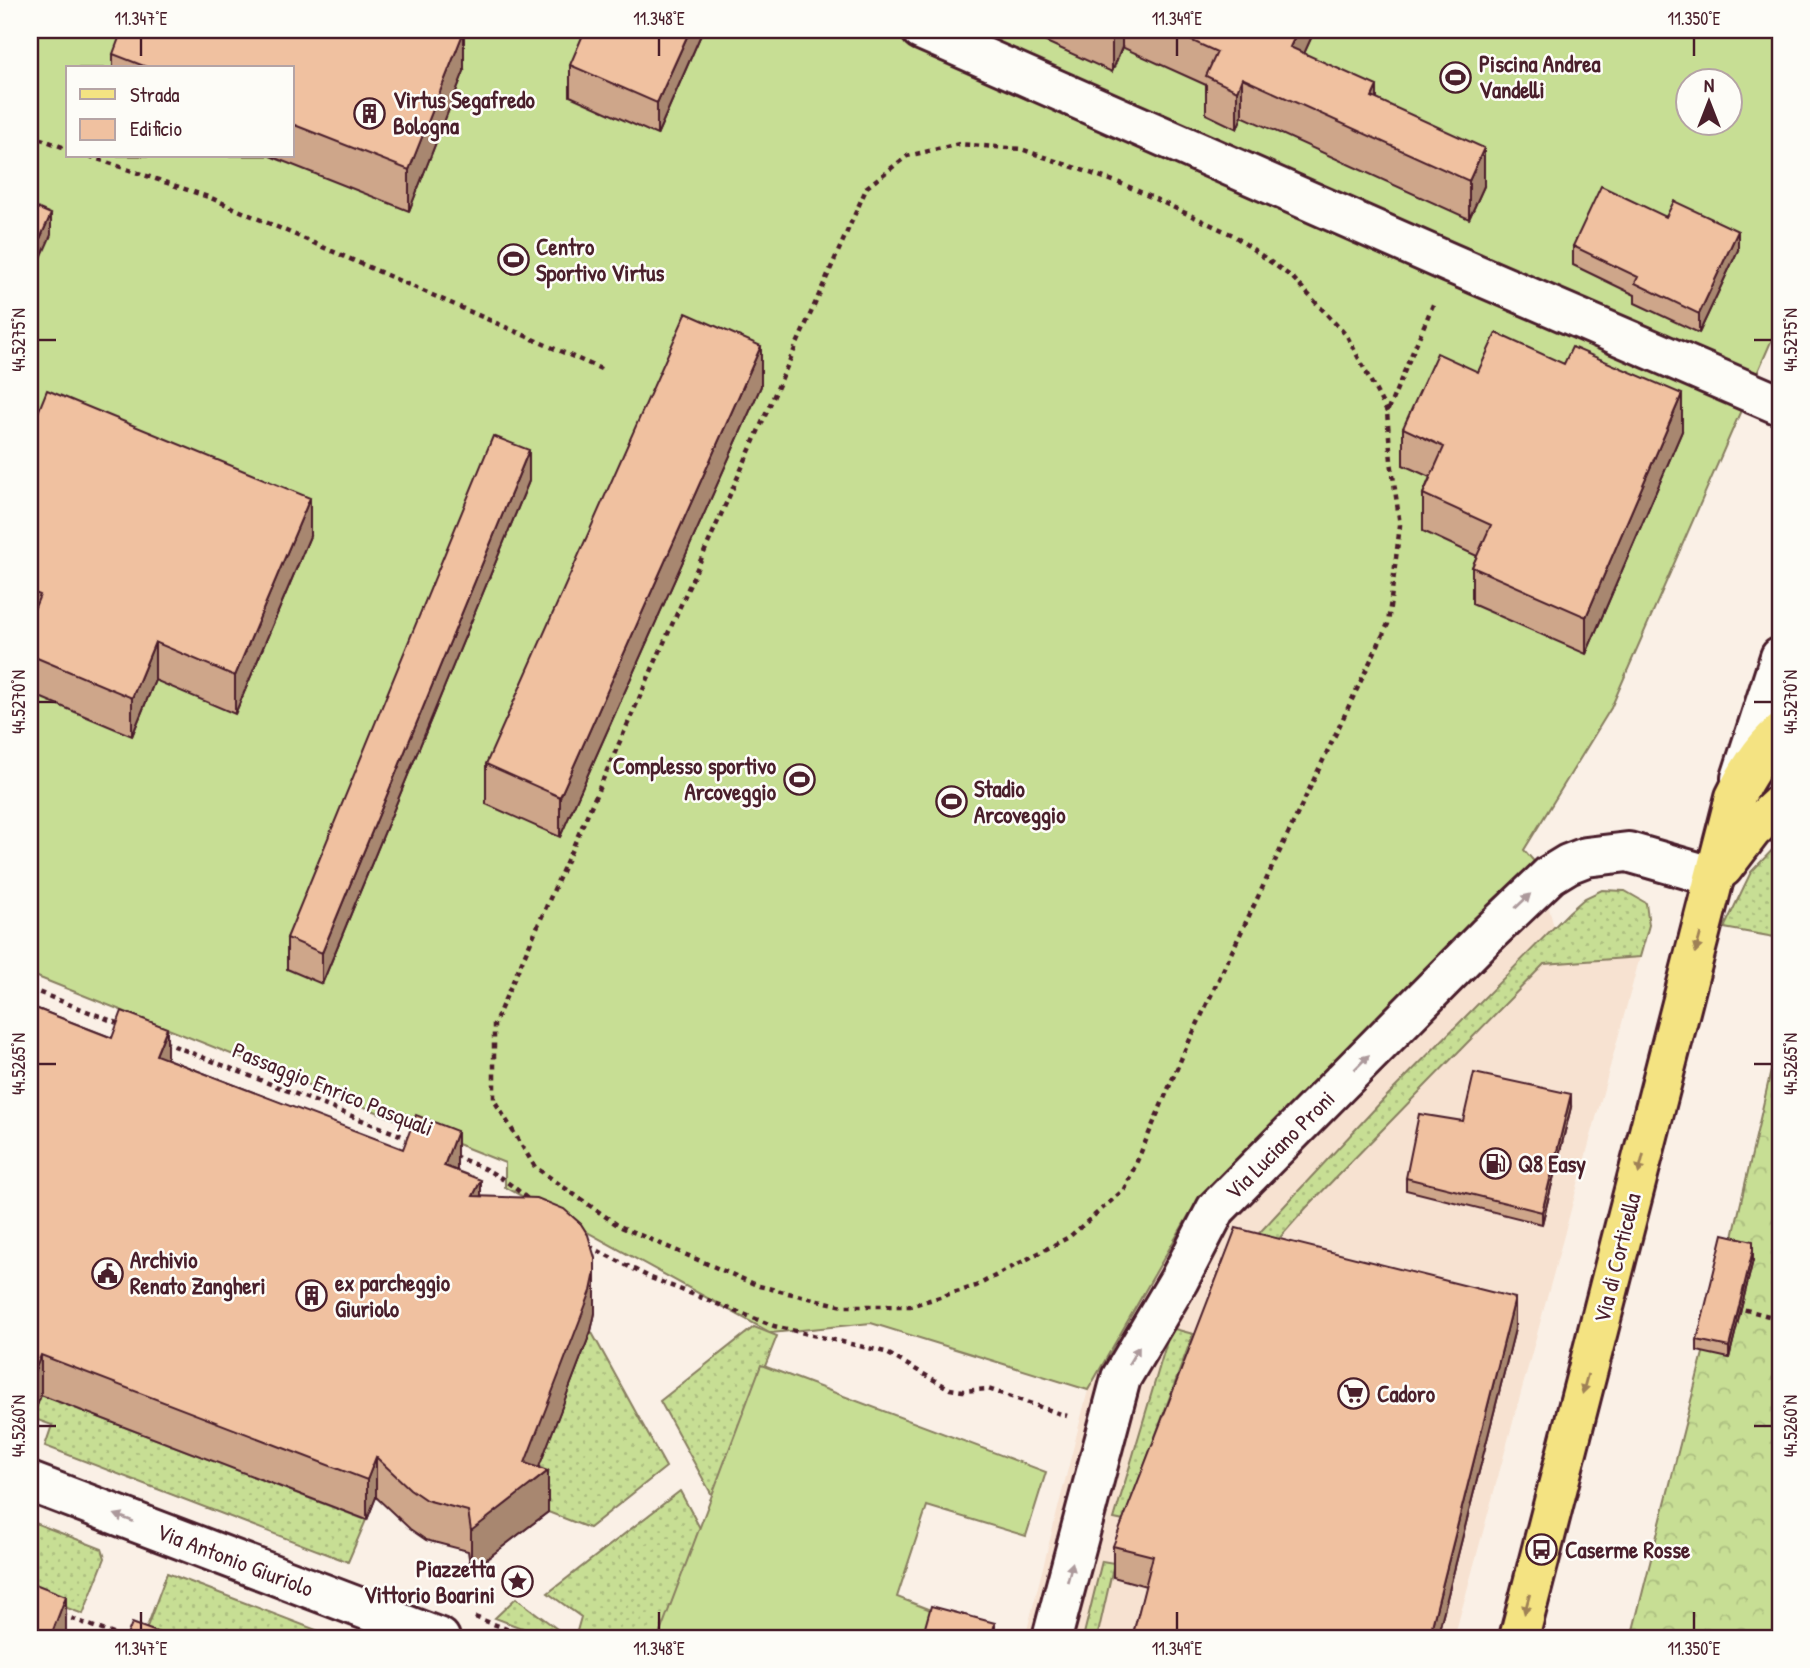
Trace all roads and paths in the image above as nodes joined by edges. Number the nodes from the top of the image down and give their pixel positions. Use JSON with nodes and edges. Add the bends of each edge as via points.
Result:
{"nodes":[{"id":1,"x":921,"y":30,"type":"edge"},
{"id":2,"x":30,"y":135,"type":"edge"},
{"id":3,"x":66,"y":148,"type":"edge"},
{"id":4,"x":95,"y":158,"type":"edge"},
{"id":5,"x":1451,"y":264,"type":"junction"},
{"id":6,"x":601,"y":369,"type":"dead end"},
{"id":7,"x":1780,"y":405,"type":"edge"},
{"id":8,"x":1387,"y":412,"type":"junction"},
{"id":9,"x":1780,"y":657,"type":"edge"},
{"id":10,"x":1780,"y":733,"type":"edge"},
{"id":11,"x":1735,"y":797,"type":"junction"},
{"id":12,"x":1780,"y":804,"type":"edge"},
{"id":13,"x":1715,"y":877,"type":"junction"},
{"id":14,"x":30,"y":989,"type":"edge"},
{"id":15,"x":133,"y":1029,"type":"edge"},
{"id":16,"x":158,"y":1039,"type":"edge"},
{"id":17,"x":416,"y":1141,"type":"edge"},
{"id":18,"x":441,"y":1151,"type":"edge"},
{"id":19,"x":532,"y":1203,"type":"edge"},
{"id":20,"x":582,"y":1242,"type":"edge"},
{"id":21,"x":1730,"y":1306,"type":"edge"},
{"id":22,"x":1780,"y":1319,"type":"edge"},
{"id":23,"x":1076,"y":1419,"type":"dead end"},
{"id":24,"x":30,"y":1482,"type":"edge"},
{"id":25,"x":53,"y":1611,"type":"edge"},
{"id":26,"x":124,"y":1638,"type":"edge"},
{"id":27,"x":440,"y":1638,"type":"edge"},
{"id":28,"x":1052,"y":1638,"type":"edge"},
{"id":29,"x":1519,"y":1638,"type":"edge"}],
"edges":[{"from":1,"to":5,"type":"street"},
{"from":2,"to":3,"type":"path"},
{"from":4,"to":6,"type":"path","via":[[211,198]]},
{"from":5,"to":7,"type":"street"},
{"from":5,"to":8,"type":"path"},
{"from":8,"to":8,"type":"path","via":[[1400,525],[1388,624],[1185,1050],[1125,1189],[1069,1237],[976,1286],[910,1306],[844,1306],[759,1286],[619,1226],[535,1167],[494,1100],[494,1024],[867,187],[907,156],[959,144],[1021,149],[1125,185],[1233,235],[1293,278],[1348,336]]},
{"from":9,"to":11,"type":"street"},
{"from":10,"to":11,"type":"main road","name":"Via di Corticella","via":[[1749,769]]},
{"from":11,"to":13,"type":"main road","name":"Via di Corticella"},
{"from":12,"to":13,"type":"main road","name":"Via di Corticella","via":[[1752,830]]},
{"from":28,"to":13,"type":"street","name":"Via Luciano Proni","one_way":true,"via":[[1121,1378],[1216,1209],[1550,875],[1586,857],[1628,852]]},
{"from":13,"to":29,"type":"main road","name":"Via di Corticella","one_way":true},
{"from":14,"to":15,"type":"path"},
{"from":16,"to":17,"type":"path","name":"Passaggio Enrico Pasquali"},
{"from":18,"to":19,"type":"path","name":"Passaggio Enrico Pasquali","via":[[493,1171]]},
{"from":20,"to":23,"type":"path","via":[[651,1278],[774,1326],[862,1344],[886,1352],[950,1389],[988,1389]]},
{"from":21,"to":22,"type":"path"},
{"from":27,"to":24,"type":"street","name":"Via Antonio Giuriolo","one_way":true},
{"from":25,"to":26,"type":"path"}]}
